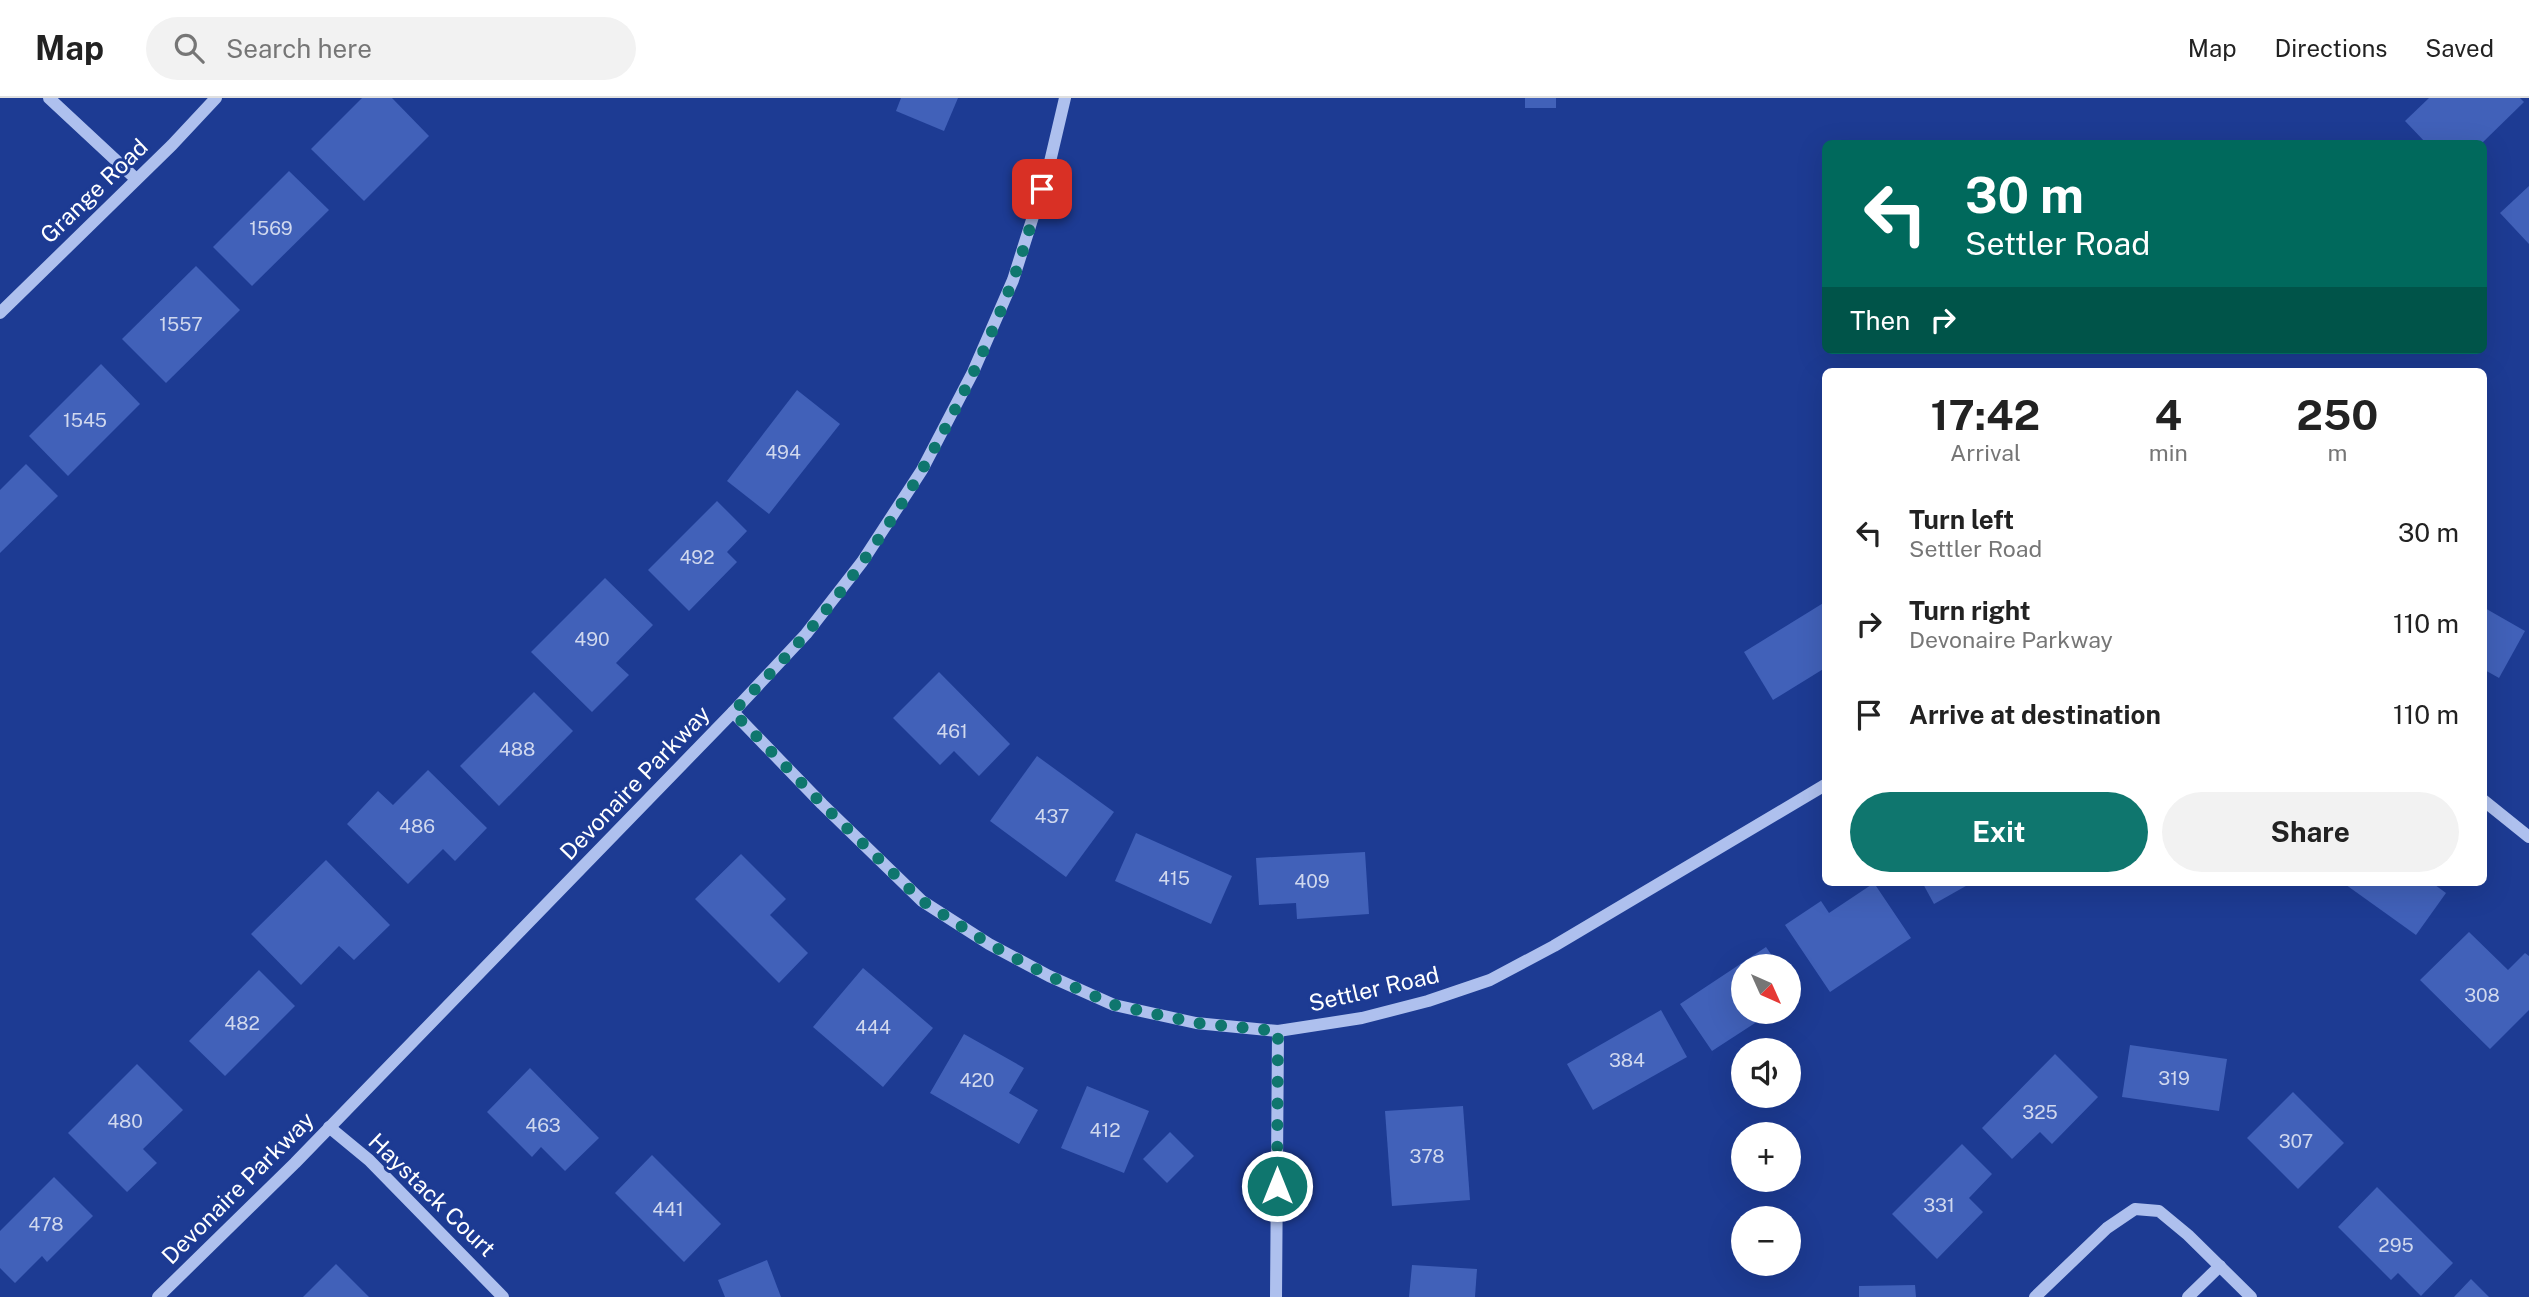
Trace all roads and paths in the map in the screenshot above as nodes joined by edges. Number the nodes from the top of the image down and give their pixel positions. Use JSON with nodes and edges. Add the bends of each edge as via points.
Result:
{"nodes":[{"id":1,"x":49,"y":98,"type":"edge"},
{"id":2,"x":216,"y":98,"type":"edge"},
{"id":3,"x":1065,"y":98,"type":"edge"},
{"id":4,"x":136,"y":179,"type":"junction"},
{"id":5,"x":0,"y":313,"type":"edge"},
{"id":6,"x":733,"y":712,"type":"junction"},
{"id":7,"x":1822,"y":787,"type":"edge"},
{"id":8,"x":2487,"y":803,"type":"edge"},
{"id":9,"x":2529,"y":837,"type":"edge"},
{"id":10,"x":1278,"y":1031,"type":"junction"},
{"id":11,"x":329,"y":1127,"type":"junction"},
{"id":12,"x":2220,"y":1266,"type":"junction"},
{"id":13,"x":158,"y":1297,"type":"edge"},
{"id":14,"x":503,"y":1297,"type":"edge"},
{"id":15,"x":1276,"y":1297,"type":"edge"},
{"id":16,"x":2035,"y":1297,"type":"edge"},
{"id":17,"x":2188,"y":1297,"type":"edge"},
{"id":18,"x":2251,"y":1297,"type":"edge"}],
"edges":[{"from":1,"to":4,"type":"street"},
{"from":2,"to":4,"type":"street","name":"Grange Road"},
{"from":3,"to":6,"type":"street","name":"Devonaire Parkway","via":[[1013,280],[973,372],[922,470],[862,562],[806,634]]},
{"from":4,"to":5,"type":"street","name":"Grange Road"},
{"from":6,"to":10,"type":"street","name":"Settler Road","via":[[922,901],[989,944],[1115,1005],[1196,1023]]},
{"from":6,"to":11,"type":"street","name":"Devonaire Parkway"},
{"from":7,"to":10,"type":"street","name":"Settler Road","via":[[1490,980],[1362,1018]]},
{"from":8,"to":9,"type":"street"},
{"from":10,"to":15,"type":"street"},
{"from":11,"to":13,"type":"street","name":"Devonaire Parkway"},
{"from":11,"to":14,"type":"street","name":"Haystack Court","via":[[369,1160]]},
{"from":12,"to":16,"type":"street","via":[[2159,1211],[2135,1209],[2107,1228]]},
{"from":12,"to":17,"type":"street"},
{"from":12,"to":18,"type":"street"}]}
